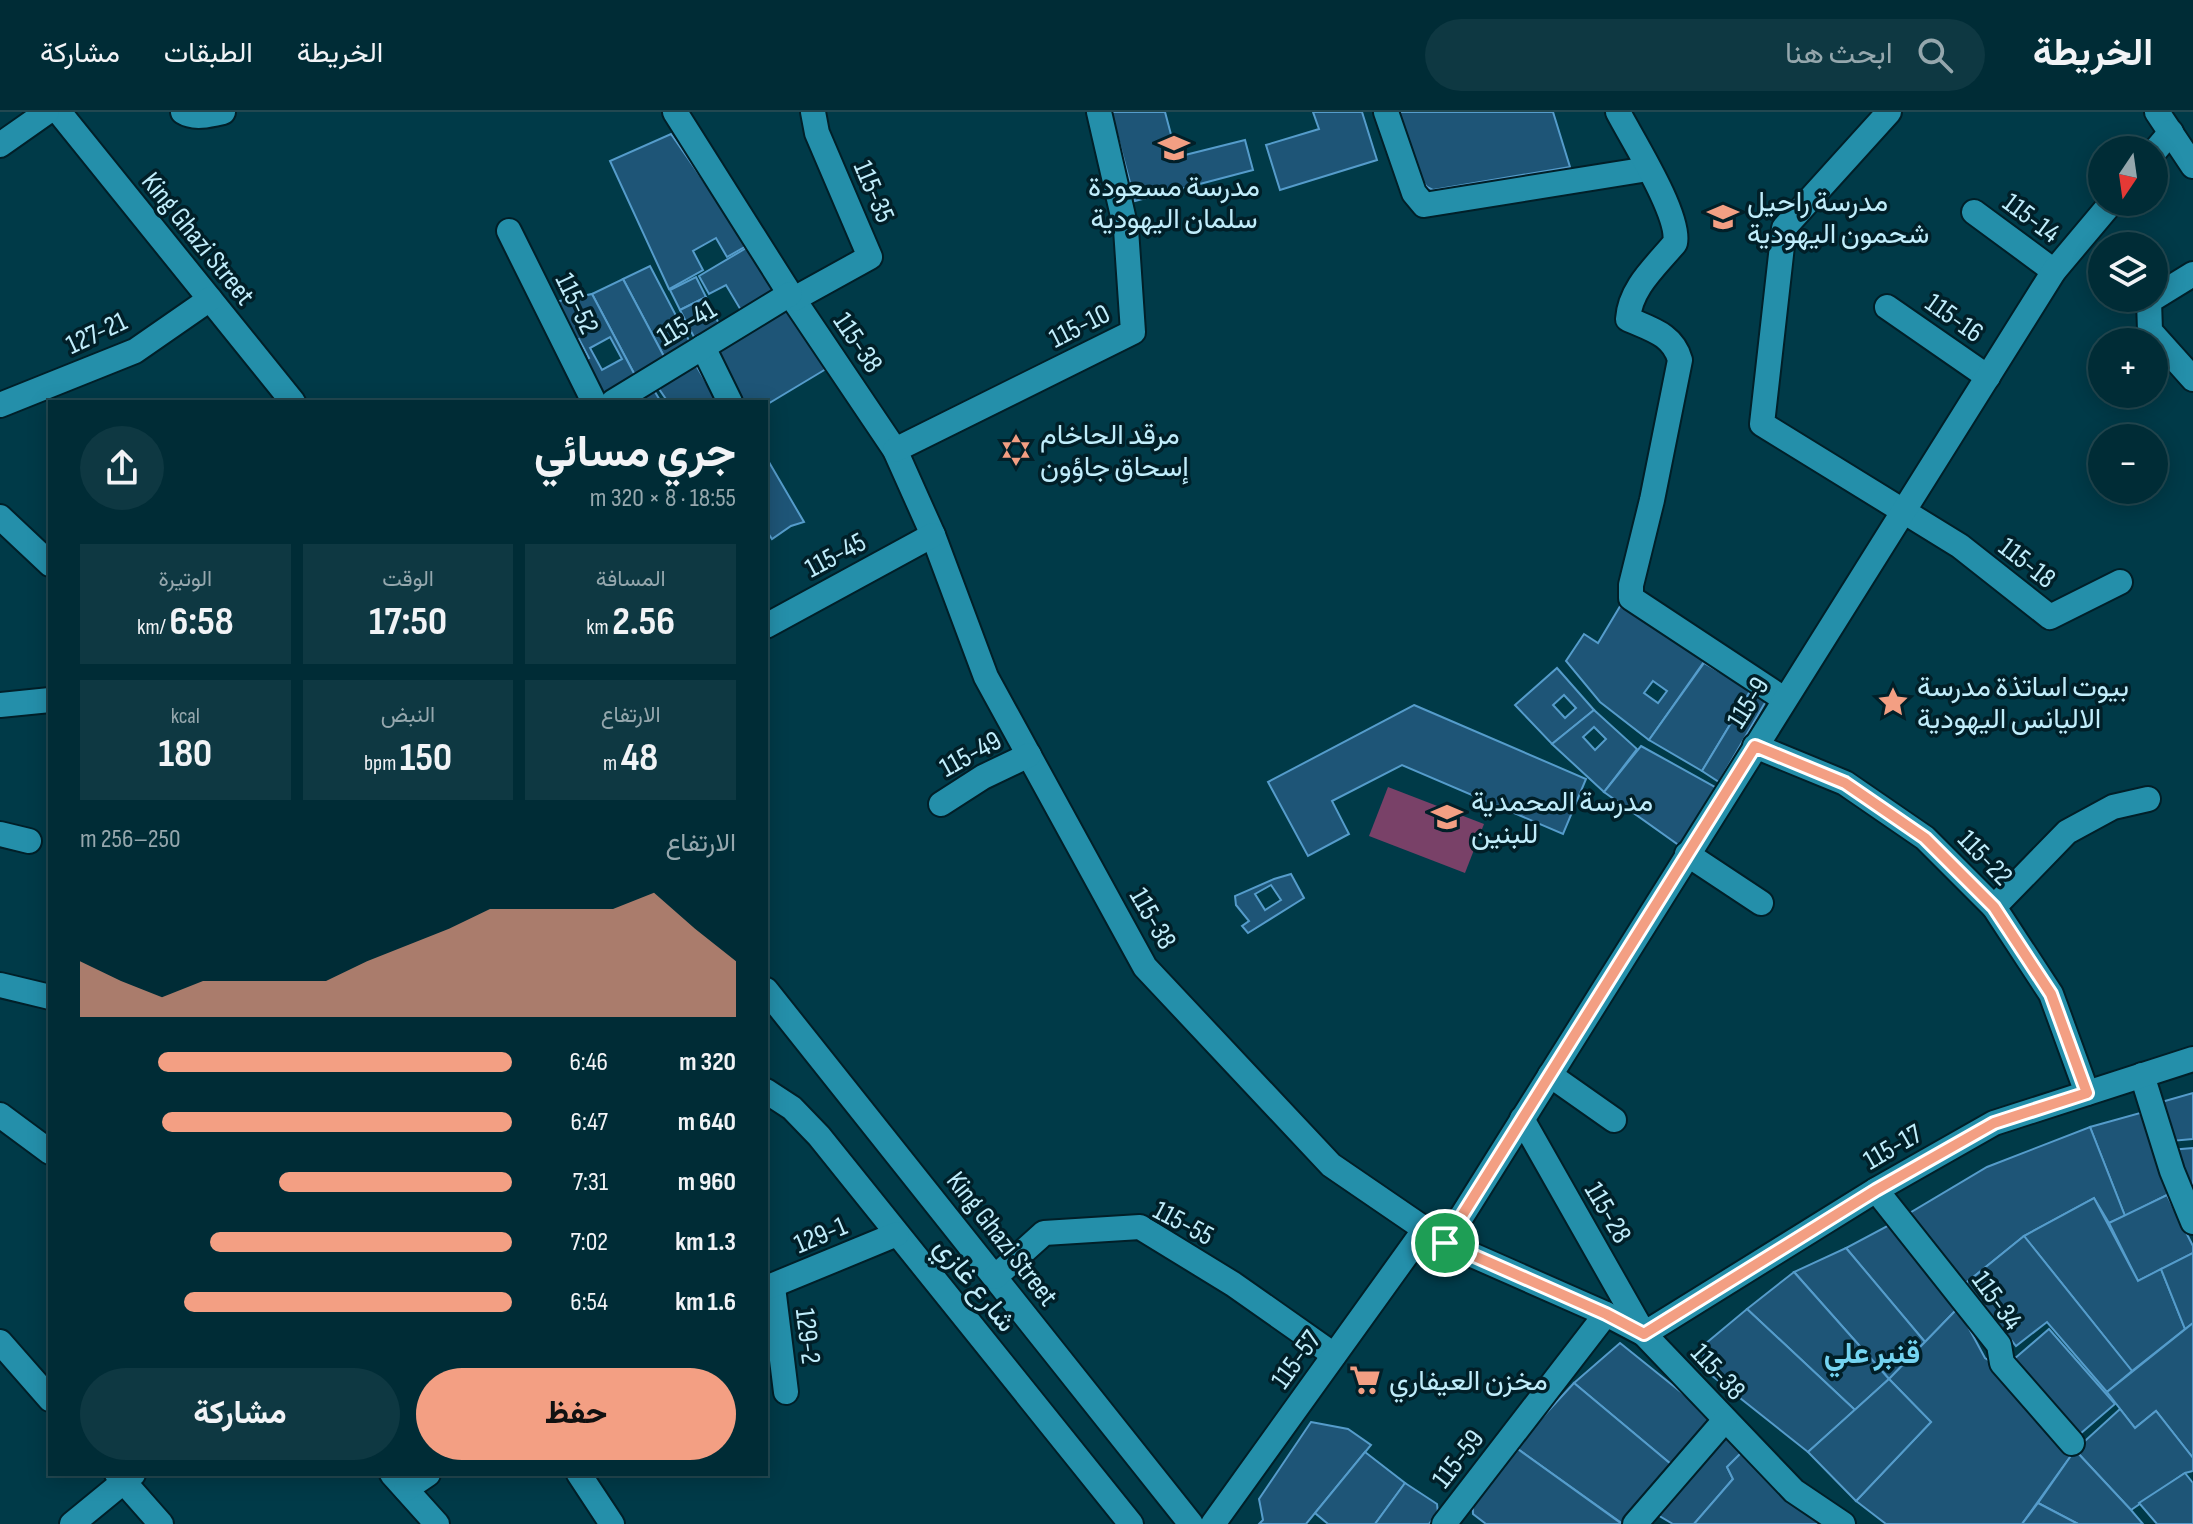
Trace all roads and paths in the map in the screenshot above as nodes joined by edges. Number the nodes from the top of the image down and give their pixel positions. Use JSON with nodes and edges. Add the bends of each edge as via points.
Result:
{"nodes":[{"id":1,"x":47,"y":112,"type":"edge"},
{"id":2,"x":59,"y":112,"type":"edge"},
{"id":3,"x":223,"y":112,"type":"edge"},
{"id":4,"x":675,"y":112,"type":"edge"},
{"id":5,"x":813,"y":112,"type":"edge"},
{"id":6,"x":1099,"y":112,"type":"edge"},
{"id":7,"x":1386,"y":112,"type":"edge"},
{"id":8,"x":1618,"y":112,"type":"edge"},
{"id":9,"x":1889,"y":112,"type":"edge"},
{"id":10,"x":184,"y":114,"type":"edge"},
{"id":11,"x":2164,"y":122,"type":"edge"},
{"id":12,"x":0,"y":145,"type":"edge"},
{"id":13,"x":2193,"y":166,"type":"edge"},
{"id":14,"x":1648,"y":169,"type":"junction"},
{"id":15,"x":1974,"y":212,"type":"dead end"},
{"id":16,"x":2100,"y":216,"type":"edge"},
{"id":17,"x":509,"y":231,"type":"dead end"},
{"id":18,"x":2054,"y":271,"type":"junction"},
{"id":19,"x":2193,"y":274,"type":"edge"},
{"id":20,"x":792,"y":296,"type":"junction"},
{"id":21,"x":210,"y":299,"type":"junction"},
{"id":22,"x":1887,"y":307,"type":"dead end"},
{"id":23,"x":703,"y":347,"type":"junction"},
{"id":24,"x":1988,"y":377,"type":"junction"},
{"id":25,"x":2193,"y":379,"type":"edge"},
{"id":26,"x":291,"y":400,"type":"edge"},
{"id":27,"x":593,"y":400,"type":"edge"},
{"id":28,"x":616,"y":400,"type":"edge"},
{"id":29,"x":729,"y":400,"type":"edge"},
{"id":30,"x":0,"y":405,"type":"edge"},
{"id":31,"x":895,"y":450,"type":"junction"},
{"id":32,"x":1903,"y":511,"type":"junction"},
{"id":33,"x":0,"y":517,"type":"edge"},
{"id":34,"x":933,"y":535,"type":"junction"},
{"id":35,"x":48,"y":562,"type":"edge"},
{"id":36,"x":2120,"y":582,"type":"dead end"},
{"id":37,"x":768,"y":625,"type":"edge"},
{"id":38,"x":1784,"y":699,"type":"junction"},
{"id":39,"x":48,"y":700,"type":"edge"},
{"id":40,"x":0,"y":705,"type":"edge"},
{"id":41,"x":1755,"y":746,"type":"junction"},
{"id":42,"x":1029,"y":755,"type":"junction"},
{"id":43,"x":2148,"y":799,"type":"dead end"},
{"id":44,"x":941,"y":804,"type":"dead end"},
{"id":45,"x":0,"y":834,"type":"edge"},
{"id":46,"x":29,"y":841,"type":"dead end"},
{"id":47,"x":1687,"y":854,"type":"junction"},
{"id":48,"x":1761,"y":903,"type":"dead end"},
{"id":49,"x":1994,"y":907,"type":"junction"},
{"id":50,"x":0,"y":985,"type":"edge"},
{"id":51,"x":768,"y":993,"type":"edge"},
{"id":52,"x":48,"y":997,"type":"edge"},
{"id":53,"x":2193,"y":1059,"type":"edge"},
{"id":54,"x":1550,"y":1075,"type":"junction"},
{"id":55,"x":2142,"y":1075,"type":"junction"},
{"id":56,"x":768,"y":1092,"type":"edge"},
{"id":57,"x":2087,"y":1093,"type":"junction"},
{"id":58,"x":0,"y":1115,"type":"edge"},
{"id":59,"x":1522,"y":1119,"type":"junction"},
{"id":60,"x":1614,"y":1120,"type":"dead end"},
{"id":61,"x":48,"y":1151,"type":"edge"},
{"id":62,"x":1876,"y":1190,"type":"junction"},
{"id":63,"x":2193,"y":1222,"type":"edge"},
{"id":64,"x":1425,"y":1229,"type":"junction"},
{"id":65,"x":897,"y":1234,"type":"junction"},
{"id":66,"x":1445,"y":1243,"type":"junction"},
{"id":67,"x":995,"y":1277,"type":"junction"},
{"id":68,"x":769,"y":1288,"type":"edge"},
{"id":69,"x":1606,"y":1314,"type":"junction"},
{"id":70,"x":1644,"y":1334,"type":"junction"},
{"id":71,"x":0,"y":1342,"type":"edge"},
{"id":72,"x":1334,"y":1355,"type":"junction"},
{"id":73,"x":786,"y":1392,"type":"dead end"},
{"id":74,"x":48,"y":1397,"type":"edge"},
{"id":75,"x":1725,"y":1420,"type":"junction"},
{"id":76,"x":2072,"y":1443,"type":"dead end"},
{"id":77,"x":421,"y":1476,"type":"edge"},
{"id":78,"x":580,"y":1476,"type":"edge"},
{"id":79,"x":124,"y":1477,"type":"edge"},
{"id":80,"x":399,"y":1482,"type":"edge"},
{"id":81,"x":73,"y":1524,"type":"edge"},
{"id":82,"x":161,"y":1524,"type":"edge"},
{"id":83,"x":437,"y":1524,"type":"edge"},
{"id":84,"x":612,"y":1524,"type":"edge"},
{"id":85,"x":1131,"y":1524,"type":"edge"},
{"id":86,"x":1191,"y":1524,"type":"edge"},
{"id":87,"x":1213,"y":1524,"type":"edge"},
{"id":88,"x":1444,"y":1524,"type":"edge"},
{"id":89,"x":1635,"y":1524,"type":"edge"},
{"id":90,"x":1843,"y":1524,"type":"edge"}],
"edges":[{"from":1,"to":12,"type":"street"},
{"from":2,"to":21,"type":"street","name":"King Ghazi Street"},
{"from":3,"to":10,"type":"street"},
{"from":4,"to":20,"type":"street","name":"115-38"},
{"from":5,"to":20,"type":"street","name":"115-35","via":[[870,257]]},
{"from":6,"to":31,"type":"street","name":"115-10","via":[[1126,229],[1133,332]]},
{"from":7,"to":14,"type":"street","via":[[1414,193],[1424,205]]},
{"from":8,"to":14,"type":"street"},
{"from":9,"to":32,"type":"street","via":[[1784,228],[1762,424]]},
{"from":11,"to":13,"type":"street"},
{"from":14,"to":38,"type":"street","via":[[1678,232],[1675,243],[1633,294],[1628,319],[1669,338],[1680,360],[1631,598]]},
{"from":15,"to":18,"type":"street","name":"115-14"},
{"from":16,"to":18,"type":"street","name":"115-9"},
{"from":17,"to":27,"type":"street","name":"115-52"},
{"from":18,"to":24,"type":"street","name":"115-9"},
{"from":19,"to":25,"type":"street","via":[[2149,301],[2150,331]]},
{"from":20,"to":23,"type":"street","name":"115-41"},
{"from":20,"to":31,"type":"street","name":"115-38"},
{"from":21,"to":26,"type":"street","name":"King Ghazi Street"},
{"from":21,"to":30,"type":"street","name":"127-21","via":[[135,351]]},
{"from":22,"to":24,"type":"street","name":"115-16"},
{"from":23,"to":28,"type":"street","name":"115-41"},
{"from":23,"to":29,"type":"street"},
{"from":24,"to":32,"type":"street","name":"115-9"},
{"from":31,"to":34,"type":"street","name":"115-38"},
{"from":32,"to":36,"type":"street","name":"115-18","via":[[1960,546],[2050,617]]},
{"from":32,"to":38,"type":"street","name":"115-9"},
{"from":33,"to":35,"type":"street"},
{"from":34,"to":37,"type":"street","name":"115-45"},
{"from":34,"to":42,"type":"street","name":"115-38","via":[[986,677]]},
{"from":38,"to":41,"type":"street","name":"115-9"},
{"from":39,"to":40,"type":"street"},
{"from":41,"to":47,"type":"street","name":"115-9"},
{"from":41,"to":49,"type":"street","name":"115-22","via":[[1845,783],[1925,838]]},
{"from":42,"to":44,"type":"street","name":"115-49"},
{"from":42,"to":64,"type":"street","name":"115-38","via":[[1145,967],[1331,1165]]},
{"from":43,"to":49,"type":"street","via":[[2113,807],[2067,832]]},
{"from":45,"to":46,"type":"street"},
{"from":47,"to":48,"type":"street"},
{"from":47,"to":54,"type":"street","name":"115-9"},
{"from":49,"to":57,"type":"street","name":"115-22","via":[[2051,994]]},
{"from":50,"to":52,"type":"street"},
{"from":51,"to":67,"type":"street","name":"King Ghazi Street"},
{"from":53,"to":55,"type":"street","name":"115-17"},
{"from":54,"to":59,"type":"street","name":"115-9"},
{"from":54,"to":60,"type":"street"},
{"from":55,"to":57,"type":"street","name":"115-17"},
{"from":55,"to":63,"type":"street"},
{"from":56,"to":65,"type":"street","name":"شارع غازي","via":[[819,1136]]},
{"from":57,"to":62,"type":"street","name":"115-17","via":[[1994,1123]]},
{"from":58,"to":61,"type":"street"},
{"from":59,"to":66,"type":"street","name":"115-9"},
{"from":59,"to":70,"type":"street","name":"115-28"},
{"from":62,"to":70,"type":"street","name":"115-17"},
{"from":62,"to":76,"type":"street","name":"115-34","via":[[1999,1345],[2002,1363]]},
{"from":64,"to":66,"type":"street","name":"115-38"},
{"from":64,"to":72,"type":"street","name":"115-57"},
{"from":65,"to":68,"type":"street","name":"129-1"},
{"from":65,"to":85,"type":"street","name":"شارع غازي"},
{"from":66,"to":69,"type":"street","name":"115-38"},
{"from":67,"to":72,"type":"street","name":"115-55","via":[[1044,1233],[1140,1227]]},
{"from":67,"to":86,"type":"street","name":"King Ghazi Street"},
{"from":68,"to":73,"type":"street","name":"129-2"},
{"from":69,"to":70,"type":"street","name":"115-38"},
{"from":69,"to":88,"type":"street","name":"115-59"},
{"from":70,"to":75,"type":"street","name":"115-38"},
{"from":71,"to":74,"type":"street"},
{"from":72,"to":87,"type":"street","name":"115-57"},
{"from":75,"to":89,"type":"street"},
{"from":75,"to":90,"type":"street","name":"115-38","via":[[1794,1491]]},
{"from":77,"to":80,"type":"street"},
{"from":78,"to":84,"type":"street"},
{"from":79,"to":81,"type":"street"},
{"from":79,"to":82,"type":"street"},
{"from":80,"to":83,"type":"street"}]}
